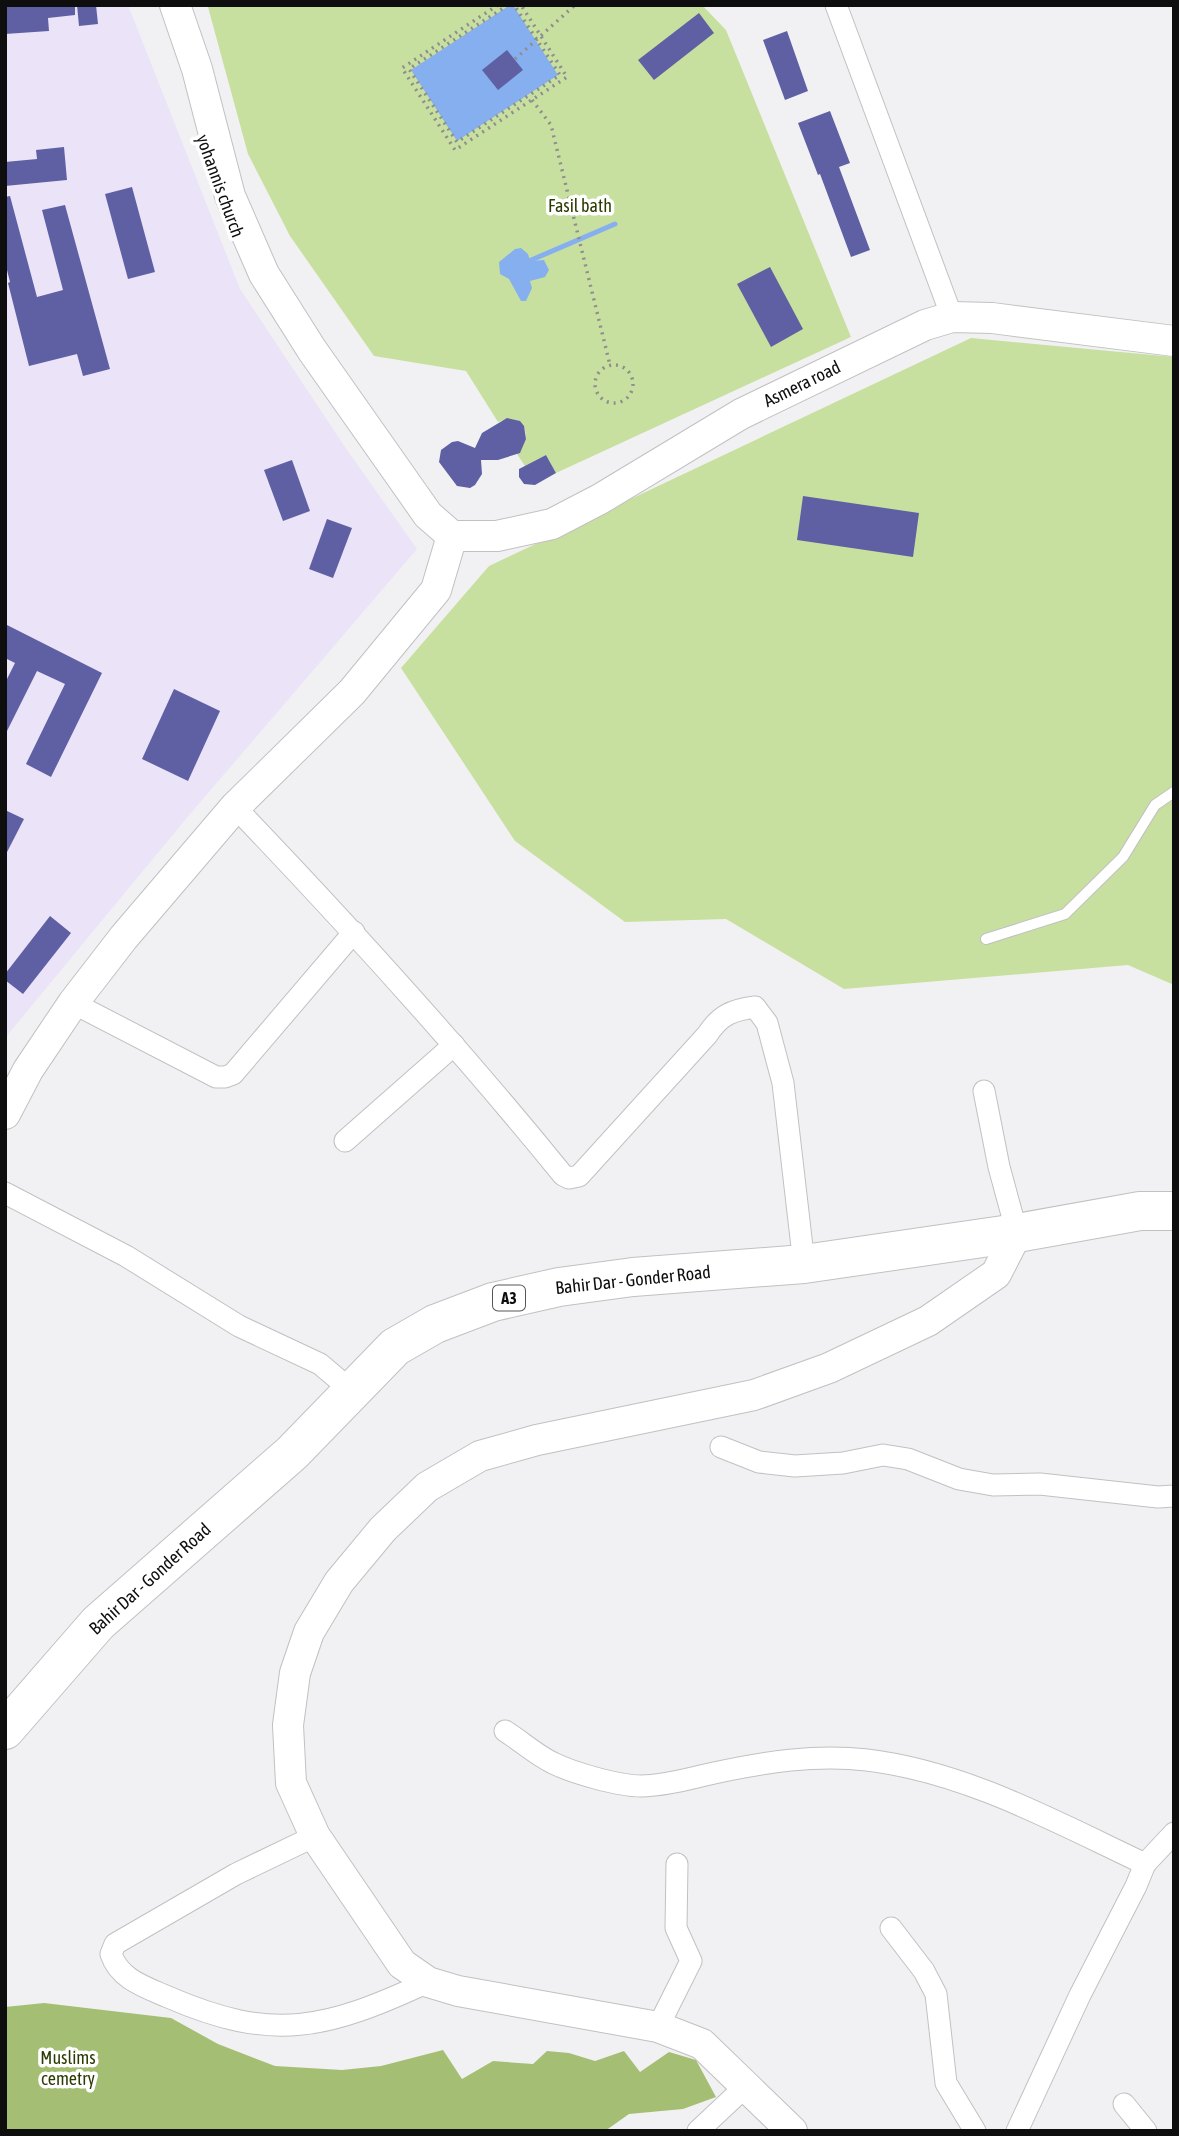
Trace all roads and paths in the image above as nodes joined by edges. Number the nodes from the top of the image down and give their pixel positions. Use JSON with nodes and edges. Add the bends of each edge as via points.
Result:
{"nodes":[{"id":1,"x":498,"y":5,"type":"edge"},
{"id":2,"x":508,"y":5,"type":"edge"},
{"id":3,"x":514,"y":5,"type":"edge"},
{"id":4,"x":520,"y":5,"type":"edge"},
{"id":5,"x":575,"y":5,"type":"edge"},
{"id":6,"x":836,"y":5,"type":"edge"},
{"id":7,"x":174,"y":9,"type":"edge"},
{"id":8,"x":538,"y":38,"type":"junction"},
{"id":9,"x":515,"y":59,"type":"dead end"},
{"id":10,"x":531,"y":97,"type":"junction"},
{"id":11,"x":463,"y":142,"type":"junction"},
{"id":12,"x":953,"y":317,"type":"junction"},
{"id":13,"x":1174,"y":341,"type":"edge"},
{"id":14,"x":610,"y":365,"type":"junction"},
{"id":15,"x":452,"y":536,"type":"junction"},
{"id":16,"x":1174,"y":792,"type":"edge"},
{"id":17,"x":235,"y":807,"type":"junction"},
{"id":18,"x":354,"y":932,"type":"junction"},
{"id":19,"x":986,"y":939,"type":"dead end"},
{"id":20,"x":73,"y":1003,"type":"junction"},
{"id":21,"x":454,"y":1045,"type":"junction"},
{"id":22,"x":984,"y":1091,"type":"dead end"},
{"id":23,"x":5,"y":1114,"type":"edge"},
{"id":24,"x":345,"y":1141,"type":"dead end"},
{"id":25,"x":5,"y":1193,"type":"edge"},
{"id":26,"x":1174,"y":1211,"type":"edge"},
{"id":27,"x":1017,"y":1233,"type":"junction"},
{"id":28,"x":804,"y":1264,"type":"junction"},
{"id":29,"x":352,"y":1391,"type":"junction"},
{"id":30,"x":721,"y":1447,"type":"dead end"},
{"id":31,"x":1174,"y":1496,"type":"edge"},
{"id":32,"x":5,"y":1730,"type":"edge"},
{"id":33,"x":505,"y":1731,"type":"dead end"},
{"id":34,"x":1174,"y":1833,"type":"edge"},
{"id":35,"x":315,"y":1836,"type":"junction"},
{"id":36,"x":677,"y":1864,"type":"dead end"},
{"id":37,"x":1145,"y":1864,"type":"junction"},
{"id":38,"x":891,"y":1928,"type":"dead end"},
{"id":39,"x":428,"y":1982,"type":"junction"},
{"id":40,"x":658,"y":2027,"type":"junction"},
{"id":41,"x":746,"y":2086,"type":"junction"},
{"id":42,"x":1125,"y":2104,"type":"dead end"},
{"id":43,"x":779,"y":2126,"type":"edge"},
{"id":44,"x":698,"y":2131,"type":"edge"},
{"id":45,"x":975,"y":2131,"type":"edge"},
{"id":46,"x":1017,"y":2131,"type":"edge"},
{"id":47,"x":1146,"y":2131,"type":"edge"}],
"edges":[{"from":1,"to":11,"type":"path","via":[[402,68],[455,150]]},
{"from":2,"to":11,"type":"path","via":[[409,69],[457,142]]},
{"from":3,"to":8,"type":"path"},
{"from":4,"to":8,"type":"path"},
{"from":5,"to":8,"type":"path"},
{"from":6,"to":12,"type":"street"},
{"from":7,"to":15,"type":"street","via":[[197,69],[230,196],[264,274],[312,351],[428,515]]},
{"from":8,"to":9,"type":"path"},
{"from":8,"to":10,"type":"path","via":[[567,77]]},
{"from":10,"to":11,"type":"path"},
{"from":10,"to":14,"type":"path","via":[[551,125]]},
{"from":12,"to":13,"type":"street","name":"Asmera road"},
{"from":12,"to":15,"type":"street","name":"Asmera road","via":[[925,325],[741,414],[552,524],[497,536]]},
{"from":14,"to":14,"type":"path","via":[[624,368],[632,380],[629,394],[617,403],[603,400],[595,387],[598,373]]},
{"from":15,"to":17,"type":"street","via":[[436,590],[352,692]]},
{"from":16,"to":19,"type":"lane","via":[[1155,805],[1123,857],[1065,914]]},
{"from":17,"to":18,"type":"street"},
{"from":17,"to":20,"type":"street"},
{"from":18,"to":20,"type":"street","via":[[233,1074],[225,1077],[216,1077]]},
{"from":18,"to":21,"type":"street"},
{"from":20,"to":23,"type":"street","via":[[27,1070]]},
{"from":21,"to":24,"type":"street"},
{"from":21,"to":28,"type":"street","via":[[563,1175],[574,1178],[629,1123],[716,1021],[728,1012],[755,1007],[767,1023],[783,1083]]},
{"from":22,"to":27,"type":"street"},
{"from":25,"to":29,"type":"street","via":[[126,1256],[239,1326],[320,1364]]},
{"from":26,"to":27,"type":"highway","name":"Bahir Dar - Gonder Road","number":"A3","via":[[1140,1211]]},
{"from":27,"to":28,"type":"highway","name":"Bahir Dar - Gonder Road","number":"A3"},
{"from":27,"to":35,"type":"street","via":[[996,1274],[928,1321],[829,1368],[754,1395],[480,1456],[426,1487],[339,1582],[309,1632],[295,1673],[288,1725],[290,1783]]},
{"from":28,"to":29,"type":"highway","name":"Bahir Dar - Gonder Road","number":"A3","via":[[633,1277],[493,1301],[435,1324],[395,1348]]},
{"from":29,"to":32,"type":"highway","name":"Bahir Dar - Gonder Road","number":"A3","via":[[292,1453],[97,1623]]},
{"from":30,"to":31,"type":"street","via":[[759,1462],[795,1466],[883,1455],[993,1485],[1040,1484]]},
{"from":33,"to":37,"type":"street","via":[[554,1763],[604,1780],[640,1786],[808,1758],[903,1766],[956,1780]]},
{"from":34,"to":37,"type":"street"},
{"from":35,"to":39,"type":"street","via":[[402,1964]]},
{"from":35,"to":39,"type":"street","via":[[236,1874],[115,1944],[111,1954],[115,1965],[133,1982],[205,2012],[278,2026],[319,2023],[375,2007]]},
{"from":36,"to":40,"type":"street","via":[[676,1927],[691,1961]]},
{"from":37,"to":46,"type":"street"},
{"from":38,"to":45,"type":"street","via":[[924,1970],[936,1994],[946,2083]]},
{"from":39,"to":40,"type":"street"},
{"from":40,"to":41,"type":"street","via":[[702,2044]]},
{"from":41,"to":43,"type":"street"},
{"from":41,"to":44,"type":"street"},
{"from":42,"to":47,"type":"street"}]}
